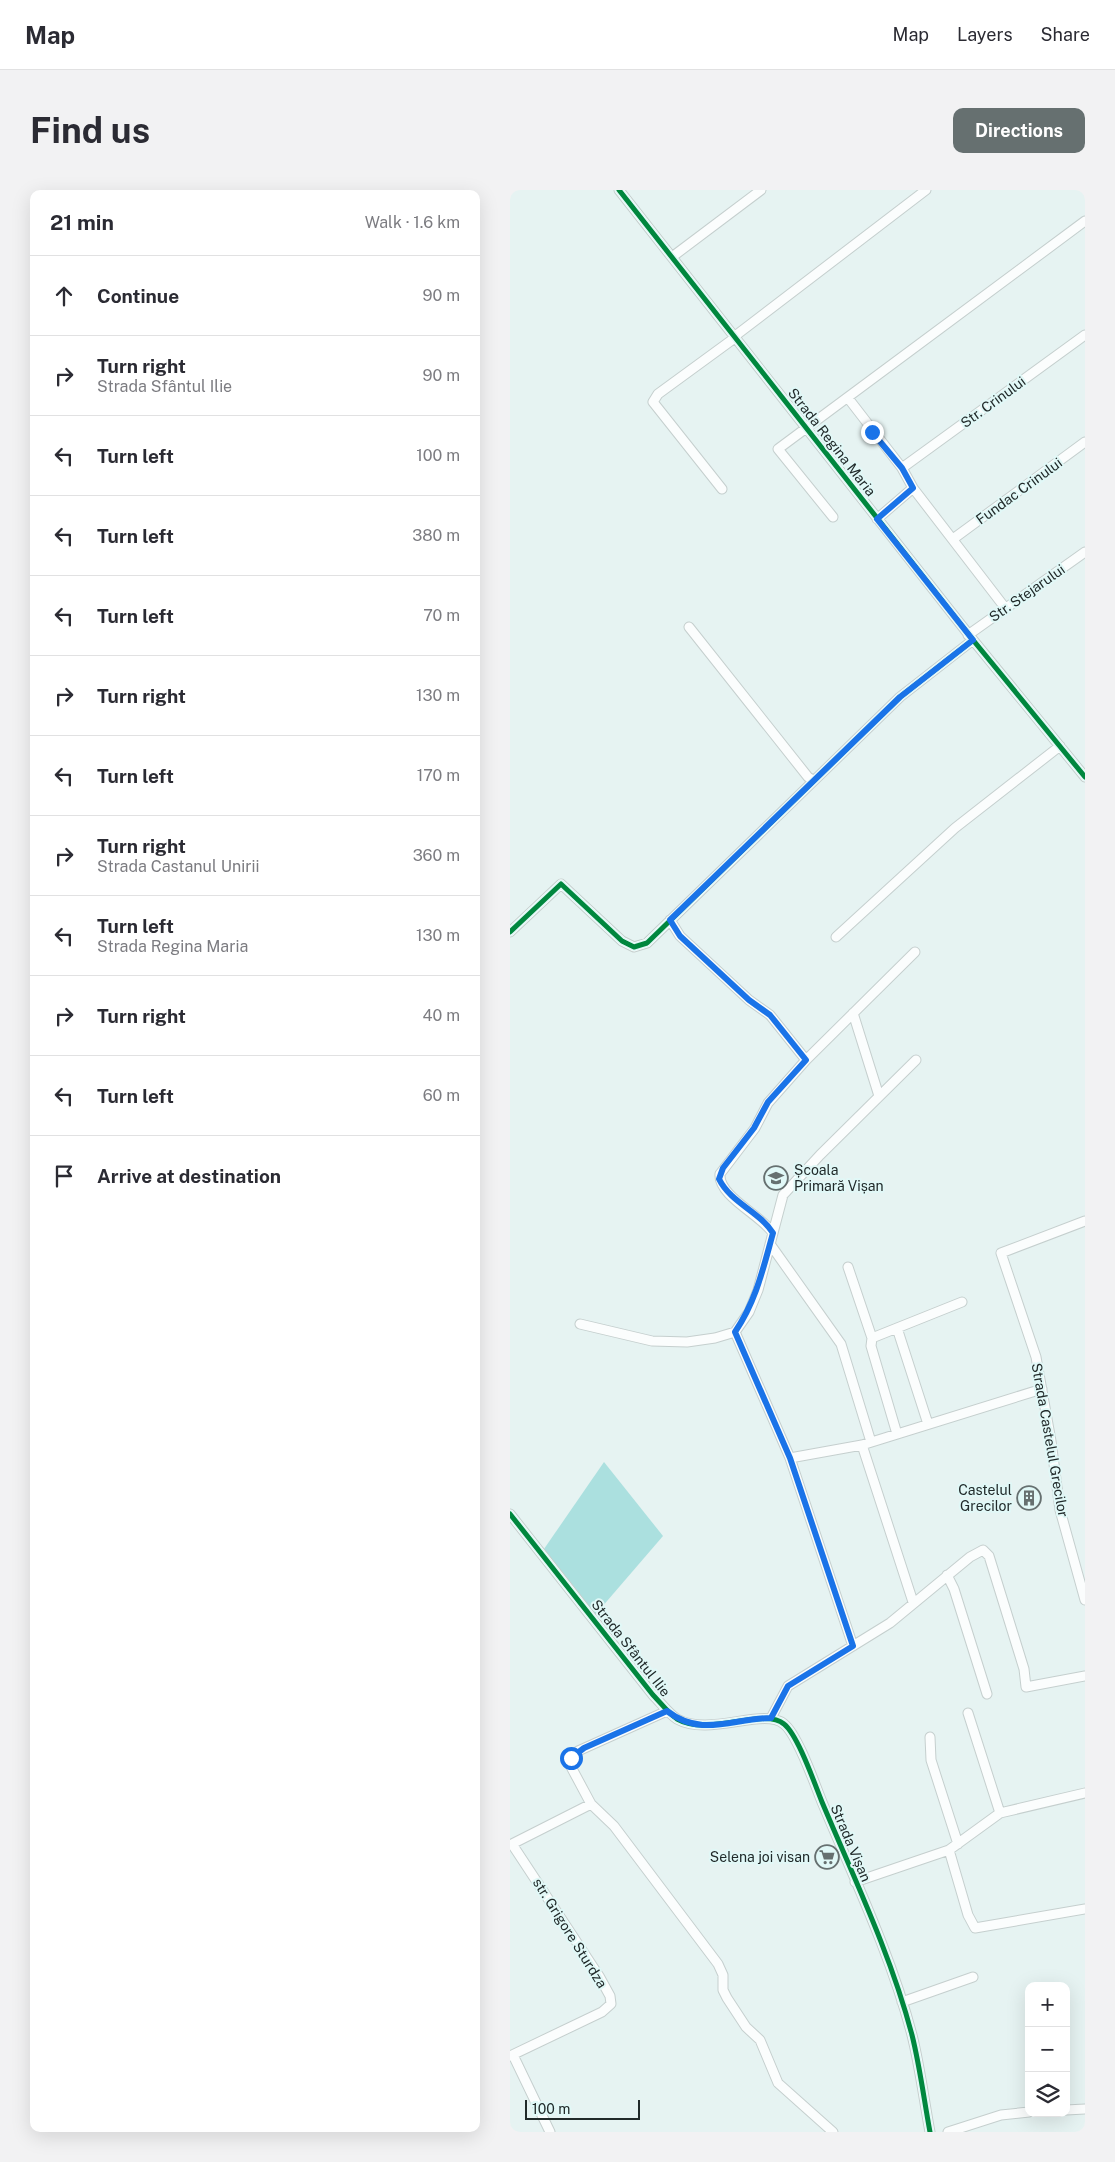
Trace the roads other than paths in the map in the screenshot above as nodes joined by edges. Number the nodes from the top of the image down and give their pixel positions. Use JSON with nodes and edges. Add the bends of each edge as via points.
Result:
{"nodes":[{"id":1,"x":619,"y":190,"type":"edge"},
{"id":2,"x":761,"y":190,"type":"edge"},
{"id":3,"x":926,"y":190,"type":"edge"},
{"id":4,"x":1085,"y":221,"type":"edge"},
{"id":5,"x":672,"y":257,"type":"junction"},
{"id":6,"x":1085,"y":335,"type":"edge"},
{"id":7,"x":735,"y":336,"type":"junction"},
{"id":8,"x":848,"y":398,"type":"junction"},
{"id":9,"x":806,"y":428,"type":"junction"},
{"id":10,"x":1085,"y":442,"type":"edge"},
{"id":11,"x":902,"y":468,"type":"junction"},
{"id":12,"x":913,"y":488,"type":"junction"},
{"id":13,"x":722,"y":489,"type":"dead end"},
{"id":14,"x":833,"y":517,"type":"dead end"},
{"id":15,"x":877,"y":519,"type":"junction"},
{"id":16,"x":953,"y":539,"type":"junction"},
{"id":17,"x":1085,"y":552,"type":"edge"},
{"id":18,"x":1006,"y":609,"type":"junction"},
{"id":19,"x":689,"y":626,"type":"dead end"},
{"id":20,"x":971,"y":638,"type":"junction"},
{"id":21,"x":1060,"y":746,"type":"junction"},
{"id":22,"x":1085,"y":777,"type":"edge"},
{"id":23,"x":813,"y":780,"type":"junction"},
{"id":24,"x":670,"y":920,"type":"junction"},
{"id":25,"x":510,"y":932,"type":"edge"},
{"id":26,"x":836,"y":936,"type":"dead end"},
{"id":27,"x":915,"y":952,"type":"dead end"},
{"id":28,"x":853,"y":1013,"type":"junction"},
{"id":29,"x":806,"y":1060,"type":"junction"},
{"id":30,"x":916,"y":1060,"type":"dead end"},
{"id":31,"x":879,"y":1096,"type":"junction"},
{"id":32,"x":1085,"y":1221,"type":"edge"},
{"id":33,"x":773,"y":1233,"type":"junction"},
{"id":34,"x":770,"y":1244,"type":"junction"},
{"id":35,"x":848,"y":1267,"type":"dead end"},
{"id":36,"x":962,"y":1302,"type":"dead end"},
{"id":37,"x":580,"y":1324,"type":"dead end"},
{"id":38,"x":897,"y":1328,"type":"junction"},
{"id":39,"x":735,"y":1332,"type":"junction"},
{"id":40,"x":872,"y":1338,"type":"junction"},
{"id":41,"x":1042,"y":1389,"type":"junction"},
{"id":42,"x":928,"y":1424,"type":"junction"},
{"id":43,"x":897,"y":1434,"type":"junction"},
{"id":44,"x":871,"y":1442,"type":"junction"},
{"id":45,"x":862,"y":1445,"type":"junction"},
{"id":46,"x":790,"y":1458,"type":"junction"},
{"id":47,"x":510,"y":1514,"type":"edge"},
{"id":48,"x":947,"y":1575,"type":"junction"},
{"id":49,"x":1085,"y":1600,"type":"edge"},
{"id":50,"x":913,"y":1602,"type":"junction"},
{"id":51,"x":853,"y":1646,"type":"junction"},
{"id":52,"x":1085,"y":1676,"type":"edge"},
{"id":53,"x":987,"y":1694,"type":"dead end"},
{"id":54,"x":667,"y":1711,"type":"junction"},
{"id":55,"x":968,"y":1713,"type":"dead end"},
{"id":56,"x":771,"y":1718,"type":"junction"},
{"id":57,"x":930,"y":1736,"type":"dead end"},
{"id":58,"x":1085,"y":1793,"type":"edge"},
{"id":59,"x":591,"y":1804,"type":"junction"},
{"id":60,"x":1000,"y":1814,"type":"junction"},
{"id":61,"x":511,"y":1844,"type":"edge"},
{"id":62,"x":958,"y":1844,"type":"junction"},
{"id":63,"x":949,"y":1850,"type":"junction"},
{"id":64,"x":855,"y":1882,"type":"junction"},
{"id":65,"x":1085,"y":1909,"type":"edge"},
{"id":66,"x":973,"y":1977,"type":"dead end"},
{"id":67,"x":902,"y":2002,"type":"junction"},
{"id":68,"x":512,"y":2056,"type":"edge"},
{"id":69,"x":1085,"y":2109,"type":"edge"},
{"id":70,"x":1070,"y":2110,"type":"edge"},
{"id":71,"x":1025,"y":2112,"type":"edge"},
{"id":72,"x":969,"y":2128,"type":"edge"},
{"id":73,"x":550,"y":2132,"type":"edge"},
{"id":74,"x":833,"y":2132,"type":"edge"},
{"id":75,"x":930,"y":2132,"type":"edge"},
{"id":76,"x":948,"y":2132,"type":"edge"}],
"edges":[{"from":1,"to":5,"type":"street","name":"Strada Regina Maria"},
{"from":2,"to":5,"type":"street"},
{"from":3,"to":7,"type":"street"},
{"from":4,"to":8,"type":"street"},
{"from":5,"to":7,"type":"street","name":"Strada Regina Maria"},
{"from":6,"to":11,"type":"street","name":"Str. Crinului"},
{"from":7,"to":9,"type":"street","name":"Strada Regina Maria"},
{"from":7,"to":13,"type":"street","via":[[658,394],[653,402]]},
{"from":8,"to":9,"type":"street"},
{"from":8,"to":11,"type":"street"},
{"from":9,"to":14,"type":"street","via":[[778,450]]},
{"from":9,"to":15,"type":"street","name":"Strada Regina Maria"},
{"from":10,"to":16,"type":"street","name":"Fundac Crinului"},
{"from":11,"to":12,"type":"street"},
{"from":12,"to":15,"type":"street"},
{"from":12,"to":16,"type":"street"},
{"from":15,"to":20,"type":"street","name":"Strada Regina Maria"},
{"from":16,"to":18,"type":"street"},
{"from":17,"to":18,"type":"street","name":"Str. Stejarului"},
{"from":18,"to":20,"type":"street","name":"Str. Stejarului"},
{"from":19,"to":23,"type":"street"},
{"from":20,"to":21,"type":"street","name":"Strada Regina Maria"},
{"from":20,"to":23,"type":"street","name":"Str. Stejarului","via":[[900,697]]},
{"from":21,"to":22,"type":"street","name":"Strada Regina Maria"},
{"from":21,"to":26,"type":"street","via":[[954,828]]},
{"from":23,"to":24,"type":"street","name":"Str. Stejarului"},
{"from":24,"to":25,"type":"street","name":"Str. Stejarului","via":[[647,943],[634,947],[622,941],[561,884]]},
{"from":24,"to":29,"type":"street","via":[[680,936],[749,1000],[770,1015]]},
{"from":27,"to":28,"type":"street"},
{"from":28,"to":29,"type":"street"},
{"from":28,"to":31,"type":"street"},
{"from":29,"to":33,"type":"street","via":[[768,1102],[719,1179],[728,1194],[766,1223]]},
{"from":30,"to":31,"type":"street"},
{"from":31,"to":33,"type":"street","via":[[783,1195]]},
{"from":32,"to":41,"type":"street","name":"Strada Castelul Grecilor","via":[[1001,1253],[1036,1357]]},
{"from":33,"to":34,"type":"street"},
{"from":34,"to":39,"type":"street","via":[[758,1290],[749,1312]]},
{"from":34,"to":44,"type":"street","via":[[841,1344]]},
{"from":35,"to":40,"type":"street"},
{"from":36,"to":38,"type":"street"},
{"from":37,"to":39,"type":"street","via":[[652,1341],[687,1342]]},
{"from":38,"to":40,"type":"street"},
{"from":38,"to":42,"type":"street"},
{"from":39,"to":46,"type":"street"},
{"from":40,"to":43,"type":"street","via":[[871,1346]]},
{"from":41,"to":42,"type":"street"},
{"from":41,"to":49,"type":"street","name":"Strada Castelul Grecilor","via":[[1060,1510]]},
{"from":42,"to":43,"type":"street"},
{"from":43,"to":44,"type":"street"},
{"from":44,"to":45,"type":"street"},
{"from":45,"to":46,"type":"street"},
{"from":45,"to":50,"type":"street"},
{"from":46,"to":51,"type":"street"},
{"from":47,"to":54,"type":"street","name":"Strada Sfântul Ilie"},
{"from":48,"to":50,"type":"street"},
{"from":48,"to":52,"type":"street","via":[[976,1552],[987,1552],[1024,1669],[1026,1686]]},
{"from":48,"to":53,"type":"street"},
{"from":50,"to":51,"type":"street","via":[[890,1623]]},
{"from":51,"to":56,"type":"street","via":[[788,1686]]},
{"from":54,"to":56,"type":"street","name":"Strada Sfântul Ilie","via":[[688,1723],[705,1725]]},
{"from":54,"to":59,"type":"street","via":[[573,1755],[569,1763]]},
{"from":55,"to":60,"type":"street"},
{"from":56,"to":64,"type":"street","name":"Strada Vișan","via":[[785,1724],[799,1748]]},
{"from":57,"to":62,"type":"street","via":[[931,1760]]},
{"from":58,"to":60,"type":"street"},
{"from":59,"to":61,"type":"street"},
{"from":59,"to":74,"type":"street","via":[[614,1826],[718,1964],[726,1998],[746,2027],[760,2040],[778,2083]]},
{"from":60,"to":62,"type":"street"},
{"from":61,"to":68,"type":"street","name":"str. Grigore Sturdza","via":[[599,1976],[611,2004],[602,2012]]},
{"from":62,"to":63,"type":"street"},
{"from":63,"to":64,"type":"street"},
{"from":63,"to":65,"type":"street","via":[[968,1915],[975,1928]]},
{"from":64,"to":67,"type":"street","name":"Strada Vișan"},
{"from":66,"to":67,"type":"street"},
{"from":67,"to":75,"type":"street","name":"Strada Vișan","via":[[912,2036]]},
{"from":68,"to":73,"type":"street"},
{"from":69,"to":70,"type":"street"},
{"from":71,"to":72,"type":"street","via":[[1001,2115]]},
{"from":72,"to":76,"type":"street"}]}
